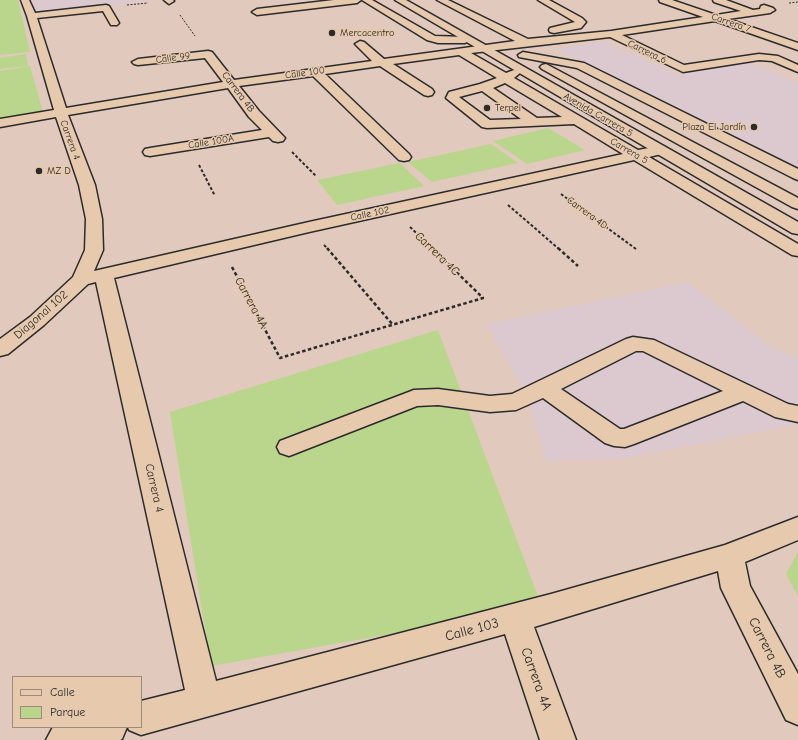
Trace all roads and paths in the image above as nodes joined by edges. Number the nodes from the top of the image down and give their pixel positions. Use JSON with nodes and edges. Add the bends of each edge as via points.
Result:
{"nodes":[{"id":1,"x":26,"y":0,"type":"edge"},
{"id":2,"x":168,"y":0,"type":"edge"},
{"id":3,"x":357,"y":0,"type":"edge"},
{"id":4,"x":366,"y":0,"type":"edge"},
{"id":5,"x":399,"y":0,"type":"edge"},
{"id":6,"x":420,"y":0,"type":"edge"},
{"id":7,"x":441,"y":0,"type":"edge"},
{"id":8,"x":542,"y":0,"type":"edge"},
{"id":9,"x":663,"y":0,"type":"edge"},
{"id":10,"x":717,"y":0,"type":"edge"},
{"id":11,"x":106,"y":8,"type":"junction"},
{"id":12,"x":764,"y":8,"type":"dead end"},
{"id":13,"x":382,"y":10,"type":"junction"},
{"id":14,"x":258,"y":12,"type":"dead end"},
{"id":15,"x":754,"y":13,"type":"junction"},
{"id":16,"x":32,"y":16,"type":"junction"},
{"id":17,"x":715,"y":18,"type":"junction"},
{"id":18,"x":114,"y":23,"type":"dead end"},
{"id":19,"x":611,"y":34,"type":"junction"},
{"id":20,"x":509,"y":41,"type":"junction"},
{"id":21,"x":360,"y":44,"type":"dead end"},
{"id":22,"x":464,"y":46,"type":"junction"},
{"id":23,"x":798,"y":47,"type":"edge"},
{"id":24,"x":483,"y":48,"type":"junction"},
{"id":25,"x":525,"y":49,"type":"junction"},
{"id":26,"x":208,"y":54,"type":"junction"},
{"id":27,"x":138,"y":62,"type":"dead end"},
{"id":28,"x":383,"y":63,"type":"junction"},
{"id":29,"x":520,"y":69,"type":"junction"},
{"id":30,"x":798,"y":69,"type":"edge"},
{"id":31,"x":315,"y":71,"type":"junction"},
{"id":32,"x":506,"y":78,"type":"junction"},
{"id":33,"x":231,"y":84,"type":"junction"},
{"id":34,"x":484,"y":87,"type":"junction"},
{"id":35,"x":428,"y":92,"type":"dead end"},
{"id":36,"x":61,"y":113,"type":"junction"},
{"id":37,"x":576,"y":120,"type":"junction"},
{"id":38,"x":608,"y":120,"type":"junction"},
{"id":39,"x":533,"y":121,"type":"junction"},
{"id":40,"x":0,"y":123,"type":"edge"},
{"id":41,"x":275,"y":135,"type":"junction"},
{"id":42,"x":660,"y":150,"type":"junction"},
{"id":43,"x":150,"y":152,"type":"dead end"},
{"id":44,"x":637,"y":155,"type":"junction"},
{"id":45,"x":404,"y":157,"type":"dead end"},
{"id":46,"x":798,"y":175,"type":"edge"},
{"id":47,"x":316,"y":176,"type":"dead end"},
{"id":48,"x":538,"y":178,"type":"junction"},
{"id":49,"x":489,"y":188,"type":"junction"},
{"id":50,"x":554,"y":189,"type":"joint"},
{"id":51,"x":524,"y":195,"type":"dead end"},
{"id":52,"x":502,"y":200,"type":"junction"},
{"id":53,"x":796,"y":201,"type":"edge"},
{"id":54,"x":391,"y":209,"type":"junction"},
{"id":55,"x":309,"y":227,"type":"junction"},
{"id":56,"x":798,"y":229,"type":"edge"},
{"id":57,"x":222,"y":248,"type":"junction"},
{"id":58,"x":636,"y":249,"type":"dead end"},
{"id":59,"x":798,"y":251,"type":"edge"},
{"id":60,"x":578,"y":266,"type":"dead end"},
{"id":61,"x":92,"y":278,"type":"junction"},
{"id":62,"x":393,"y":324,"type":"junction"},
{"id":63,"x":0,"y":349,"type":"edge"},
{"id":64,"x":544,"y":388,"type":"junction"},
{"id":65,"x":744,"y":392,"type":"junction"},
{"id":66,"x":798,"y":414,"type":"edge"},
{"id":67,"x":289,"y":447,"type":"dead end"},
{"id":68,"x":798,"y":528,"type":"edge"},
{"id":69,"x":729,"y":556,"type":"junction"},
{"id":70,"x":515,"y":618,"type":"junction"},
{"id":71,"x":204,"y":701,"type":"junction"},
{"id":72,"x":798,"y":708,"type":"edge"},
{"id":73,"x":142,"y":718,"type":"edge"},
{"id":74,"x":106,"y":728,"type":"edge"},
{"id":75,"x":116,"y":728,"type":"edge"},
{"id":76,"x":64,"y":740,"type":"edge"},
{"id":77,"x":115,"y":740,"type":"edge"},
{"id":78,"x":558,"y":740,"type":"edge"}],
"edges":[{"from":1,"to":16,"type":"street","name":"Carrera 4"},
{"from":2,"to":11,"type":"path"},
{"from":2,"to":26,"type":"path"},
{"from":3,"to":14,"type":"street"},
{"from":4,"to":13,"type":"street","name":"Carrera 5"},
{"from":5,"to":13,"type":"street"},
{"from":5,"to":22,"type":"street","name":"Avenida Carrera 5"},
{"from":6,"to":20,"type":"street","name":"Avenida Carrera 5"},
{"from":7,"to":20,"type":"street"},
{"from":8,"to":20,"type":"street","via":[[581,22],[577,26]]},
{"from":9,"to":17,"type":"street","name":"Carrera 7"},
{"from":10,"to":15,"type":"street"},
{"from":11,"to":16,"type":"street"},
{"from":11,"to":18,"type":"street"},
{"from":12,"to":15,"type":"street","via":[[770,10]]},
{"from":13,"to":22,"type":"street","name":"Carrera 5","via":[[431,38]]},
{"from":15,"to":17,"type":"street"},
{"from":16,"to":36,"type":"street","name":"Carrera 4"},
{"from":17,"to":19,"type":"street"},
{"from":17,"to":23,"type":"street","name":"Carrera 7"},
{"from":19,"to":25,"type":"street"},
{"from":19,"to":30,"type":"street","name":"Carrera 6","via":[[683,69],[759,56],[774,58]]},
{"from":20,"to":24,"type":"street"},
{"from":20,"to":25,"type":"street","name":"Avenida Carrera 5"},
{"from":21,"to":28,"type":"street"},
{"from":22,"to":24,"type":"street","name":"Avenida Carrera 5"},
{"from":22,"to":28,"type":"street","name":"Calle 100"},
{"from":22,"to":32,"type":"street","name":"Carrera 5"},
{"from":24,"to":29,"type":"street","name":"Avenida Carrera 5"},
{"from":25,"to":46,"type":"street","via":[[580,65]]},
{"from":25,"to":53,"type":"street","name":"Avenida Carrera 5"},
{"from":26,"to":27,"type":"street","name":"Calle 99"},
{"from":26,"to":33,"type":"street","name":"Carrera 4B"},
{"from":28,"to":31,"type":"street","name":"Calle 100"},
{"from":28,"to":35,"type":"street"},
{"from":29,"to":32,"type":"street"},
{"from":29,"to":38,"type":"street","name":"Avenida Carrera 5"},
{"from":31,"to":33,"type":"street","name":"Calle 100"},
{"from":31,"to":45,"type":"street"},
{"from":32,"to":34,"type":"street"},
{"from":32,"to":37,"type":"street","name":"Carrera 5"},
{"from":33,"to":36,"type":"street","name":"Calle 100"},
{"from":33,"to":41,"type":"street","name":"Carrera 4B","via":[[254,114]]},
{"from":34,"to":39,"type":"street"},
{"from":34,"to":39,"type":"street","via":[[454,95],[452,98],[487,124]]},
{"from":36,"to":40,"type":"street","name":"Calle 100"},
{"from":36,"to":61,"type":"street","name":"Carrera 4","via":[[87,185],[94,219]]},
{"from":37,"to":38,"type":"street"},
{"from":37,"to":39,"type":"street"},
{"from":37,"to":44,"type":"street","name":"Carrera 5"},
{"from":38,"to":42,"type":"street","name":"Avenida Carrera 5"},
{"from":41,"to":43,"type":"street","name":"Calle 100A"},
{"from":41,"to":47,"type":"path"},
{"from":42,"to":44,"type":"street","name":"Calle 102"},
{"from":42,"to":56,"type":"street","name":"Avenida Carrera 5"},
{"from":44,"to":48,"type":"street","name":"Calle 102"},
{"from":44,"to":59,"type":"street","name":"Carrera 5"},
{"from":48,"to":49,"type":"street","name":"Calle 102"},
{"from":48,"to":50,"type":"street","name":"Carrera 4D"},
{"from":49,"to":52,"type":"street"},
{"from":49,"to":54,"type":"street","name":"Calle 102"},
{"from":50,"to":58,"type":"path","name":"Carrera 4D"},
{"from":51,"to":52,"type":"street"},
{"from":52,"to":60,"type":"path"},
{"from":54,"to":55,"type":"street","name":"Calle 102"},
{"from":54,"to":62,"type":"path","name":"Carrera 4C","via":[[483,298]]},
{"from":55,"to":57,"type":"street","name":"Calle 102"},
{"from":55,"to":62,"type":"path"},
{"from":57,"to":61,"type":"street","name":"Calle 102"},
{"from":57,"to":62,"type":"path","name":"Carrera 4A","via":[[280,358]]},
{"from":61,"to":63,"type":"street","name":"Diagonal 102"},
{"from":61,"to":71,"type":"street","name":"Carrera 4"},
{"from":64,"to":65,"type":"street","via":[[633,344],[647,345]]},
{"from":64,"to":65,"type":"street","via":[[614,437],[625,438]]},
{"from":64,"to":67,"type":"street","via":[[516,402],[490,404],[438,397],[414,398]]},
{"from":65,"to":66,"type":"street","via":[[783,412]]},
{"from":68,"to":69,"type":"street","name":"Calle 103"},
{"from":69,"to":70,"type":"street","name":"Calle 103"},
{"from":69,"to":72,"type":"street","name":"Carrera 4B","via":[[736,588]]},
{"from":70,"to":71,"type":"street","name":"Calle 103"},
{"from":70,"to":78,"type":"street","name":"Carrera 4A"},
{"from":71,"to":73,"type":"street","name":"Calle 103"},
{"from":74,"to":76,"type":"street"},
{"from":75,"to":77,"type":"street"}]}
